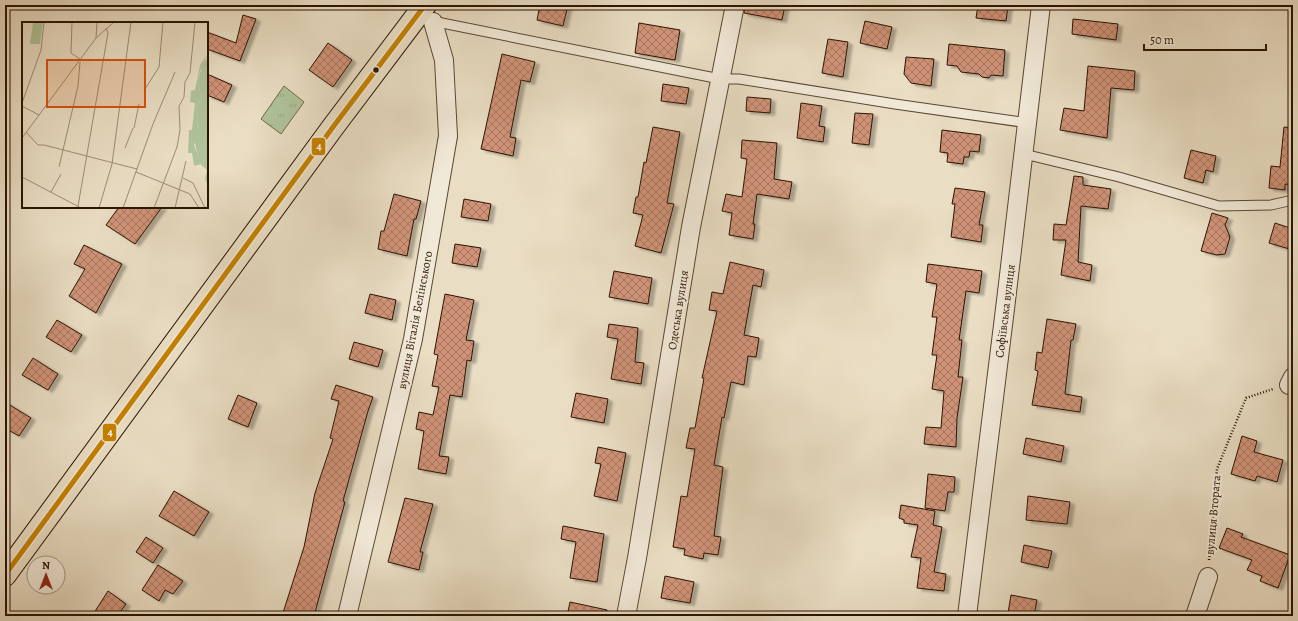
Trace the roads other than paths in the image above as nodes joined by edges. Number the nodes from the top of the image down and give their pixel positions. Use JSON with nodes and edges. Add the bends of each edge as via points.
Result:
{"nodes":[{"id":1,"x":735,"y":5,"type":"edge"},
{"id":2,"x":1041,"y":5,"type":"edge"},
{"id":3,"x":425,"y":13,"type":"edge"},
{"id":4,"x":720,"y":79,"type":"junction"},
{"id":5,"x":1028,"y":123,"type":"junction"},
{"id":6,"x":1024,"y":154,"type":"junction"},
{"id":7,"x":1293,"y":200,"type":"edge"},
{"id":8,"x":5,"y":575,"type":"edge"},
{"id":9,"x":1208,"y":577,"type":"road end"},
{"id":10,"x":347,"y":616,"type":"edge"},
{"id":11,"x":626,"y":616,"type":"edge"},
{"id":12,"x":967,"y":616,"type":"edge"},
{"id":13,"x":1195,"y":616,"type":"edge"}],
"edges":[{"from":1,"to":4,"type":"street","name":"Одеська вулиця"},
{"from":2,"to":5,"type":"street","name":"Софіївська вулиця"},
{"from":3,"to":4,"type":"lane"},
{"from":3,"to":8,"type":"main road"},
{"from":3,"to":10,"type":"street","name":"вулиця Віталія Белінського","via":[[444,60],[448,136],[412,339]]},
{"from":4,"to":5,"type":"lane","via":[[739,79]]},
{"from":4,"to":11,"type":"street","name":"Одеська вулиця","via":[[691,227]]},
{"from":5,"to":6,"type":"street","name":"Софіївська вулиця"},
{"from":6,"to":7,"type":"lane","via":[[1120,177],[1219,206],[1271,205]]},
{"from":6,"to":12,"type":"street","name":"Софіївська вулиця"},
{"from":9,"to":13,"type":"street"}]}
